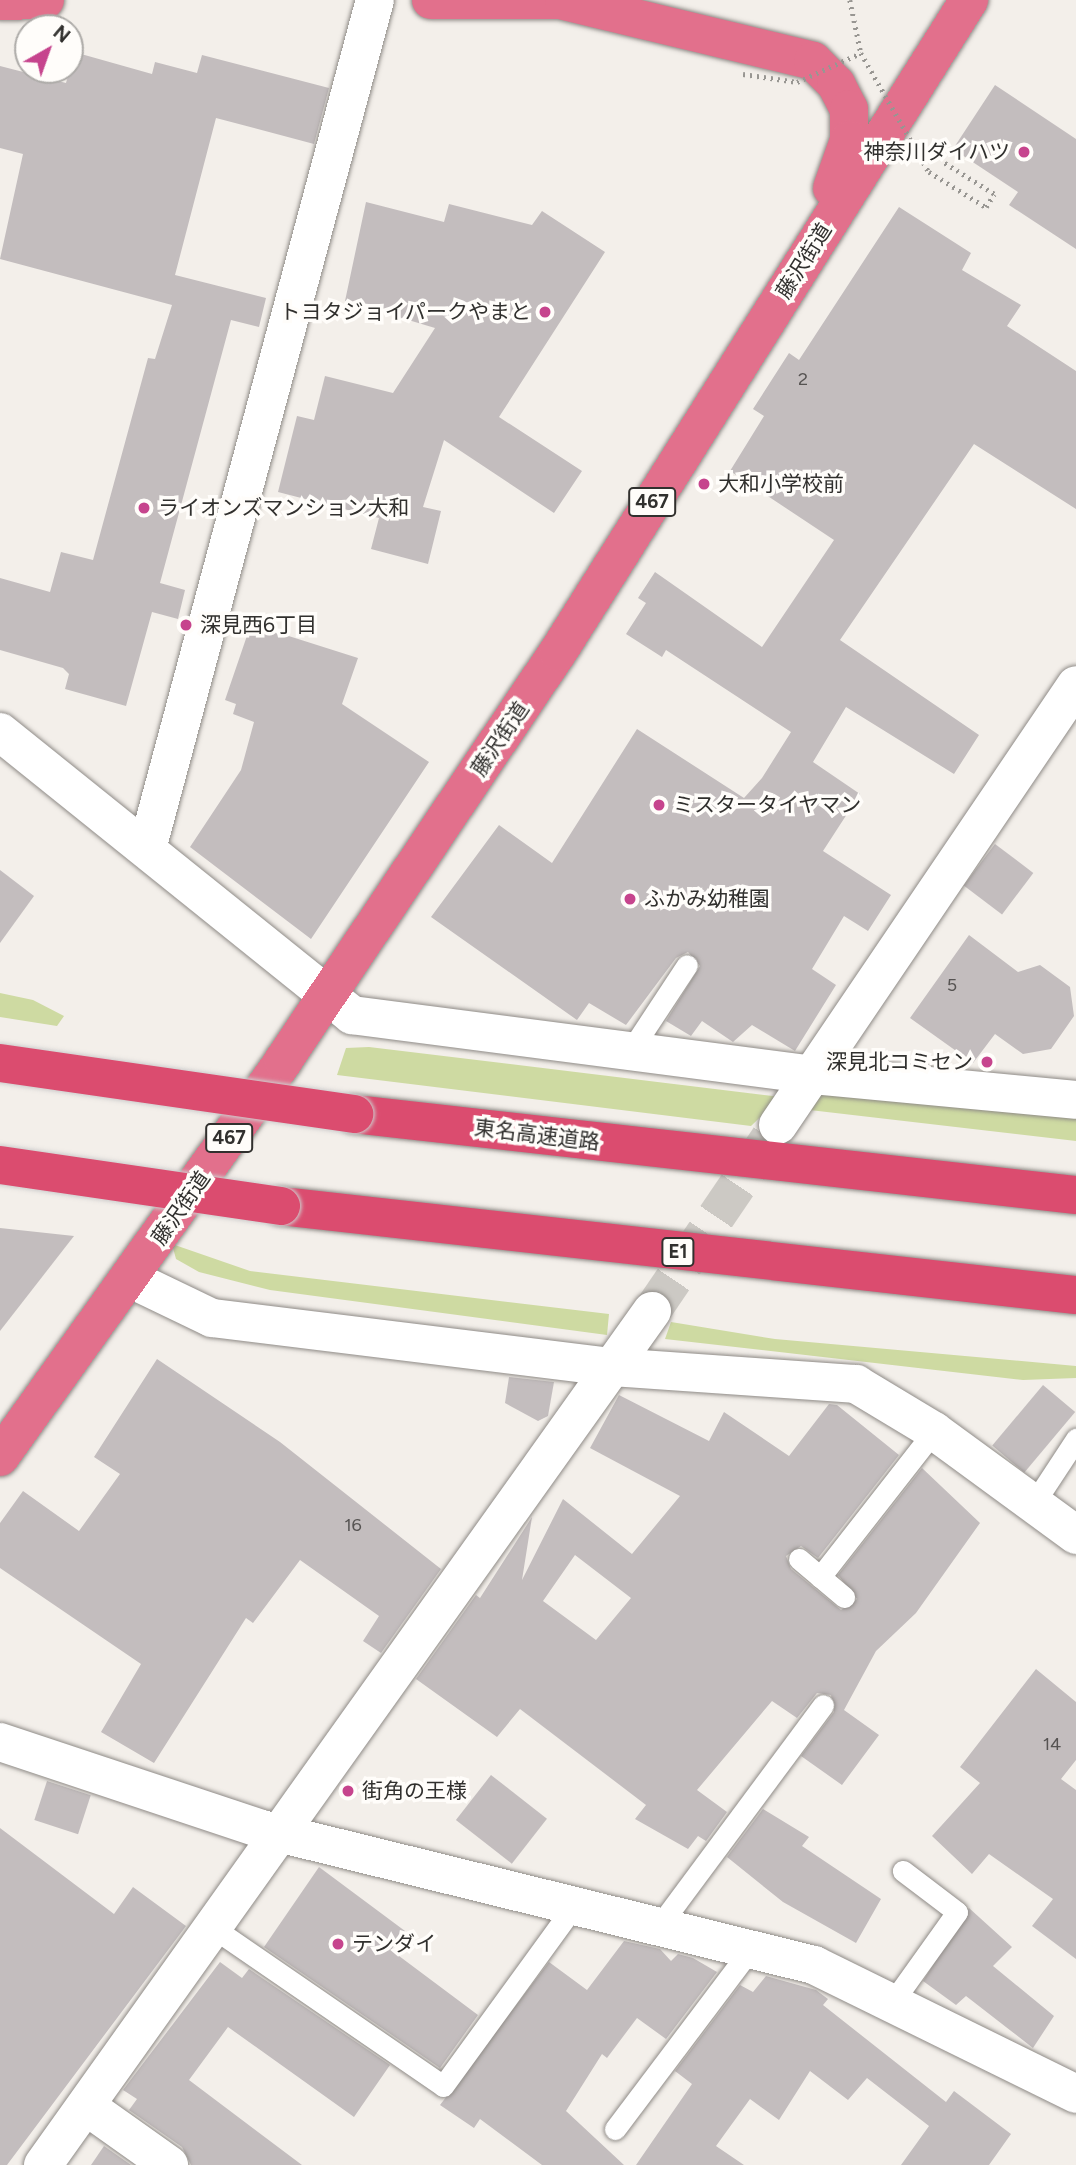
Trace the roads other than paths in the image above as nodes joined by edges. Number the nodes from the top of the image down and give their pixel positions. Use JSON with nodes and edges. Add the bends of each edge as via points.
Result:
{"nodes":[{"id":1,"x":45,"y":0,"type":"edge"},
{"id":2,"x":375,"y":0,"type":"edge"},
{"id":3,"x":431,"y":0,"type":"edge"},
{"id":4,"x":969,"y":0,"type":"edge"},
{"id":5,"x":0,"y":1,"type":"edge"},
{"id":6,"x":571,"y":1,"type":"edge"},
{"id":7,"x":751,"y":346,"type":"junction"},
{"id":8,"x":1076,"y":685,"type":"edge"},
{"id":9,"x":0,"y":732,"type":"edge"},
{"id":10,"x":147,"y":849,"type":"junction"},
{"id":11,"x":687,"y":965,"type":"dead end"},
{"id":12,"x":327,"y":997,"type":"junction"},
{"id":13,"x":629,"y":1053,"type":"junction"},
{"id":14,"x":0,"y":1063,"type":"edge"},
{"id":15,"x":813,"y":1075,"type":"junction"},
{"id":16,"x":1076,"y":1100,"type":"edge"},
{"id":17,"x":778,"y":1125,"type":"tunnel mouth"},
{"id":18,"x":0,"y":1165,"type":"edge"},
{"id":19,"x":1076,"y":1195,"type":"edge"},
{"id":20,"x":131,"y":1279,"type":"junction"},
{"id":21,"x":1076,"y":1295,"type":"edge"},
{"id":22,"x":652,"y":1311,"type":"tunnel mouth"},
{"id":23,"x":613,"y":1367,"type":"junction"},
{"id":24,"x":934,"y":1431,"type":"junction"},
{"id":25,"x":1076,"y":1439,"type":"edge"},
{"id":26,"x":0,"y":1457,"type":"edge"},
{"id":27,"x":1034,"y":1503,"type":"junction"},
{"id":28,"x":1076,"y":1535,"type":"edge"},
{"id":29,"x":799,"y":1559,"type":"dead end"},
{"id":30,"x":820,"y":1577,"type":"junction"},
{"id":31,"x":844,"y":1597,"type":"dead end"},
{"id":32,"x":822,"y":1705,"type":"dead end"},
{"id":33,"x":0,"y":1742,"type":"edge"},
{"id":34,"x":279,"y":1832,"type":"junction"},
{"id":35,"x":903,"y":1871,"type":"dead end"},
{"id":36,"x":575,"y":1904,"type":"junction"},
{"id":37,"x":659,"y":1926,"type":"junction"},
{"id":38,"x":212,"y":1927,"type":"junction"},
{"id":39,"x":750,"y":1950,"type":"junction"},
{"id":40,"x":894,"y":2000,"type":"junction"},
{"id":41,"x":1076,"y":2094,"type":"edge"},
{"id":42,"x":86,"y":2106,"type":"junction"},
{"id":43,"x":615,"y":2129,"type":"dead end"},
{"id":44,"x":44,"y":2165,"type":"edge"},
{"id":45,"x":169,"y":2165,"type":"edge"}],
"edges":[{"from":1,"to":5,"type":"highway"},
{"from":2,"to":10,"type":"street"},
{"from":3,"to":6,"type":"highway"},
{"from":4,"to":7,"type":"highway","name":"藤沢街道","number":"467"},
{"from":6,"to":7,"type":"highway","via":[[788,50],[813,61],[836,84],[849,110],[849,140],[837,179]]},
{"from":7,"to":12,"type":"highway","name":"藤沢街道","number":"467","via":[[558,652]]},
{"from":8,"to":15,"type":"street"},
{"from":9,"to":10,"type":"street"},
{"from":10,"to":12,"type":"street"},
{"from":11,"to":13,"type":"lane"},
{"from":12,"to":13,"type":"street","via":[[352,1014],[397,1025]]},
{"from":12,"to":20,"type":"highway","name":"藤沢街道","number":"467"},
{"from":13,"to":15,"type":"street"},
{"from":14,"to":19,"type":"highway","name":"東名高速道路","bridge":true,"via":[[354,1114]]},
{"from":15,"to":16,"type":"street"},
{"from":15,"to":17,"type":"street"},
{"from":18,"to":21,"type":"highway","number":"E1","bridge":true,"via":[[281,1206]]},
{"from":20,"to":23,"type":"street","via":[[212,1318]]},
{"from":20,"to":26,"type":"highway","name":"藤沢街道","number":"467"},
{"from":22,"to":23,"type":"street"},
{"from":23,"to":24,"type":"street","via":[[856,1384]]},
{"from":23,"to":34,"type":"street"},
{"from":24,"to":27,"type":"street"},
{"from":24,"to":30,"type":"lane"},
{"from":25,"to":27,"type":"lane"},
{"from":27,"to":28,"type":"street"},
{"from":29,"to":30,"type":"lane"},
{"from":30,"to":31,"type":"lane"},
{"from":32,"to":37,"type":"lane"},
{"from":33,"to":34,"type":"street"},
{"from":34,"to":36,"type":"street"},
{"from":34,"to":38,"type":"street"},
{"from":35,"to":40,"type":"lane","via":[[957,1912]]},
{"from":36,"to":37,"type":"street"},
{"from":36,"to":38,"type":"lane","via":[[443,2086]]},
{"from":37,"to":39,"type":"street"},
{"from":38,"to":42,"type":"street"},
{"from":39,"to":40,"type":"street","via":[[814,1965]]},
{"from":39,"to":43,"type":"lane"},
{"from":40,"to":41,"type":"street"},
{"from":42,"to":44,"type":"street"},
{"from":42,"to":45,"type":"street"}]}
